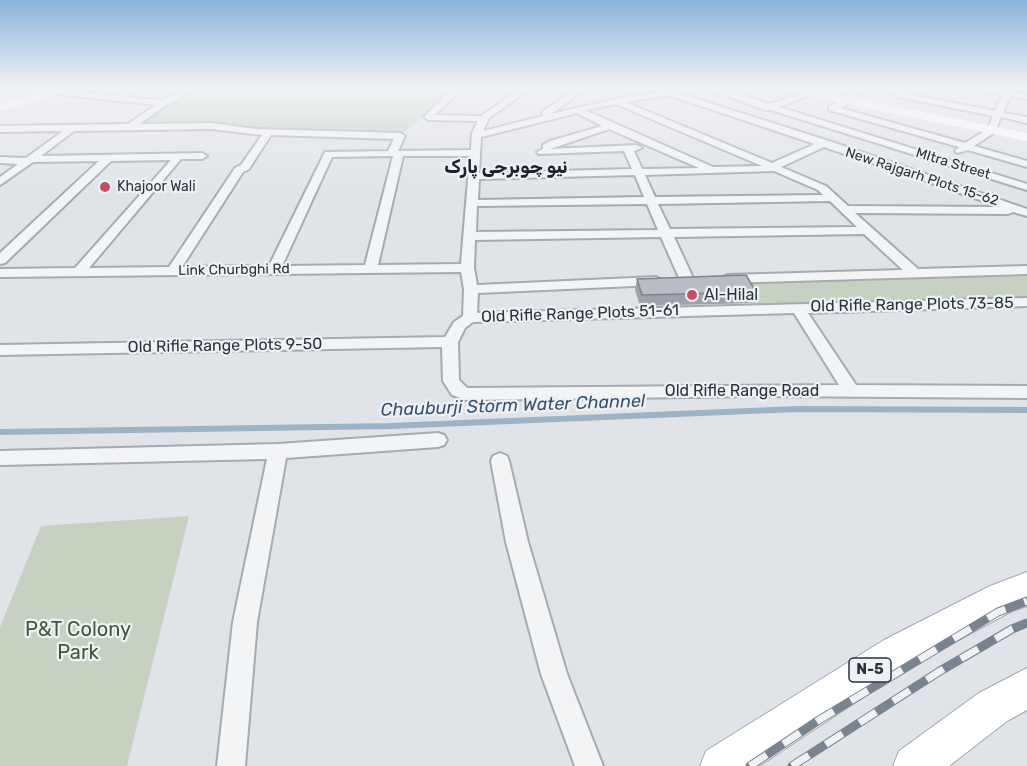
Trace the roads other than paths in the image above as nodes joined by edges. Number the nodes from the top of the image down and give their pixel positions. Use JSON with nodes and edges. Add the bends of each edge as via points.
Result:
{"nodes":[{"id":1,"x":136,"y":123,"type":"edge"},
{"id":2,"x":482,"y":123,"type":"edge"},
{"id":3,"x":527,"y":123,"type":"edge"},
{"id":4,"x":603,"y":123,"type":"edge"},
{"id":5,"x":668,"y":123,"type":"edge"},
{"id":6,"x":759,"y":123,"type":"edge"},
{"id":7,"x":794,"y":123,"type":"edge"},
{"id":8,"x":821,"y":123,"type":"edge"},
{"id":9,"x":869,"y":123,"type":"edge"},
{"id":10,"x":885,"y":123,"type":"edge"},
{"id":11,"x":934,"y":123,"type":"edge"},
{"id":12,"x":958,"y":123,"type":"edge"},
{"id":13,"x":995,"y":123,"type":"edge"},
{"id":14,"x":610,"y":126,"type":"junction"},
{"id":15,"x":130,"y":127,"type":"junction"},
{"id":16,"x":0,"y":129,"type":"edge"},
{"id":17,"x":71,"y":129,"type":"junction"},
{"id":18,"x":779,"y":129,"type":"junction"},
{"id":19,"x":992,"y":130,"type":"junction"},
{"id":20,"x":269,"y":132,"type":"junction"},
{"id":21,"x":850,"y":132,"type":"junction"},
{"id":22,"x":918,"y":132,"type":"junction"},
{"id":23,"x":477,"y":135,"type":"junction"},
{"id":24,"x":1027,"y":137,"type":"edge"},
{"id":25,"x":823,"y":144,"type":"junction"},
{"id":26,"x":896,"y":146,"type":"junction"},
{"id":27,"x":656,"y":147,"type":"junction"},
{"id":28,"x":966,"y":147,"type":"junction"},
{"id":29,"x":628,"y":149,"type":"junction"},
{"id":30,"x":542,"y":152,"type":"junction"},
{"id":31,"x":476,"y":153,"type":"junction"},
{"id":32,"x":395,"y":154,"type":"junction"},
{"id":33,"x":179,"y":156,"type":"junction"},
{"id":34,"x":202,"y":156,"type":"dead end"},
{"id":35,"x":108,"y":158,"type":"junction"},
{"id":36,"x":0,"y":160,"type":"edge"},
{"id":37,"x":30,"y":160,"type":"junction"},
{"id":38,"x":872,"y":160,"type":"junction"},
{"id":39,"x":944,"y":161,"type":"junction"},
{"id":40,"x":1026,"y":163,"type":"edge"},
{"id":41,"x":775,"y":168,"type":"junction"},
{"id":42,"x":714,"y":171,"type":"junction"},
{"id":43,"x":639,"y":173,"type":"junction"},
{"id":44,"x":542,"y":175,"type":"junction"},
{"id":45,"x":474,"y":176,"type":"junction"},
{"id":46,"x":921,"y":176,"type":"junction"},
{"id":47,"x":1003,"y":179,"type":"junction"},
{"id":48,"x":0,"y":182,"type":"edge"},
{"id":49,"x":1027,"y":187,"type":"edge"},
{"id":50,"x":980,"y":196,"type":"junction"},
{"id":51,"x":832,"y":198,"type":"junction"},
{"id":52,"x":652,"y":202,"type":"junction"},
{"id":53,"x":472,"y":203,"type":"junction"},
{"id":54,"x":845,"y":209,"type":"junction"},
{"id":55,"x":1026,"y":212,"type":"edge"},
{"id":56,"x":867,"y":230,"type":"junction"},
{"id":57,"x":667,"y":233,"type":"junction"},
{"id":58,"x":470,"y":236,"type":"junction"},
{"id":59,"x":0,"y":260,"type":"edge"},
{"id":60,"x":371,"y":268,"type":"junction"},
{"id":61,"x":467,"y":268,"type":"junction"},
{"id":62,"x":274,"y":269,"type":"junction"},
{"id":63,"x":174,"y":270,"type":"junction"},
{"id":64,"x":1027,"y":270,"type":"edge"},
{"id":65,"x":79,"y":272,"type":"junction"},
{"id":66,"x":0,"y":273,"type":"edge"},
{"id":67,"x":914,"y":273,"type":"junction"},
{"id":68,"x":699,"y":280,"type":"junction"},
{"id":69,"x":471,"y":289,"type":"junction"},
{"id":70,"x":1027,"y":302,"type":"edge"},
{"id":71,"x":798,"y":308,"type":"junction"},
{"id":72,"x":471,"y":318,"type":"junction"},
{"id":73,"x":450,"y":342,"type":"junction"},
{"id":74,"x":0,"y":350,"type":"edge"},
{"id":75,"x":851,"y":390,"type":"junction"},
{"id":76,"x":1027,"y":392,"type":"edge"},
{"id":77,"x":438,"y":440,"type":"dead end"},
{"id":78,"x":278,"y":451,"type":"junction"},
{"id":79,"x":0,"y":458,"type":"edge"},
{"id":80,"x":500,"y":461,"type":"dead end"},
{"id":81,"x":1027,"y":589,"type":"edge"},
{"id":82,"x":1027,"y":688,"type":"edge"},
{"id":83,"x":231,"y":766,"type":"edge"},
{"id":84,"x":589,"y":766,"type":"edge"},
{"id":85,"x":721,"y":766,"type":"edge"},
{"id":86,"x":914,"y":766,"type":"edge"}],
"edges":[{"from":1,"to":15,"type":"street"},
{"from":2,"to":23,"type":"street"},
{"from":3,"to":23,"type":"street"},
{"from":4,"to":14,"type":"street"},
{"from":5,"to":41,"type":"street"},
{"from":6,"to":18,"type":"street","name":"New Rajgarh Plots 15-62"},
{"from":7,"to":18,"type":"street"},
{"from":8,"to":21,"type":"street","name":"MItra Street"},
{"from":9,"to":21,"type":"street"},
{"from":10,"to":22,"type":"street"},
{"from":11,"to":22,"type":"street"},
{"from":12,"to":19,"type":"main road"},
{"from":13,"to":19,"type":"street"},
{"from":14,"to":27,"type":"street"},
{"from":14,"to":30,"type":"street","via":[[553,143]]},
{"from":15,"to":17,"type":"street"},
{"from":15,"to":20,"type":"street","via":[[211,126]]},
{"from":16,"to":17,"type":"street"},
{"from":17,"to":37,"type":"street"},
{"from":18,"to":25,"type":"street","name":"New Rajgarh Plots 15-62"},
{"from":19,"to":24,"type":"main road"},
{"from":19,"to":28,"type":"street"},
{"from":20,"to":32,"type":"street","via":[[400,136]]},
{"from":20,"to":63,"type":"street","via":[[239,170]]},
{"from":21,"to":25,"type":"street"},
{"from":21,"to":26,"type":"street","name":"MItra Street"},
{"from":22,"to":26,"type":"street"},
{"from":22,"to":28,"type":"street"},
{"from":23,"to":31,"type":"street"},
{"from":25,"to":38,"type":"street","name":"New Rajgarh Plots 15-62"},
{"from":25,"to":41,"type":"street"},
{"from":26,"to":38,"type":"street"},
{"from":26,"to":39,"type":"street","name":"MItra Street"},
{"from":27,"to":29,"type":"street"},
{"from":27,"to":42,"type":"street"},
{"from":28,"to":39,"type":"street"},
{"from":28,"to":40,"type":"street"},
{"from":29,"to":30,"type":"street"},
{"from":29,"to":43,"type":"street"},
{"from":30,"to":44,"type":"street"},
{"from":31,"to":32,"type":"street"},
{"from":31,"to":45,"type":"street"},
{"from":32,"to":60,"type":"street"},
{"from":32,"to":62,"type":"street","via":[[328,154]]},
{"from":33,"to":34,"type":"street"},
{"from":33,"to":35,"type":"street"},
{"from":33,"to":65,"type":"street"},
{"from":35,"to":37,"type":"street"},
{"from":35,"to":59,"type":"street"},
{"from":36,"to":37,"type":"street"},
{"from":37,"to":48,"type":"street"},
{"from":38,"to":46,"type":"street","name":"New Rajgarh Plots 15-62"},
{"from":39,"to":46,"type":"street"},
{"from":39,"to":47,"type":"street","name":"MItra Street"},
{"from":40,"to":47,"type":"street"},
{"from":41,"to":42,"type":"street"},
{"from":41,"to":51,"type":"street","via":[[822,188]]},
{"from":42,"to":43,"type":"street"},
{"from":43,"to":44,"type":"street"},
{"from":43,"to":52,"type":"street"},
{"from":44,"to":45,"type":"street"},
{"from":45,"to":53,"type":"street"},
{"from":46,"to":50,"type":"street","name":"New Rajgarh Plots 15-62"},
{"from":47,"to":49,"type":"street","name":"MItra Street"},
{"from":47,"to":50,"type":"street"},
{"from":50,"to":55,"type":"street","name":"New Rajgarh Plots 15-62"},
{"from":51,"to":52,"type":"street"},
{"from":51,"to":54,"type":"street"},
{"from":52,"to":53,"type":"street"},
{"from":52,"to":57,"type":"street"},
{"from":53,"to":58,"type":"street"},
{"from":54,"to":55,"type":"street"},
{"from":54,"to":56,"type":"street"},
{"from":56,"to":57,"type":"street"},
{"from":56,"to":67,"type":"street"},
{"from":57,"to":58,"type":"street"},
{"from":57,"to":68,"type":"street"},
{"from":58,"to":61,"type":"street"},
{"from":60,"to":61,"type":"street","name":"Link Churbghi Rd"},
{"from":60,"to":62,"type":"street","name":"Link Churbghi Rd"},
{"from":61,"to":69,"type":"street"},
{"from":62,"to":63,"type":"street","name":"Link Churbghi Rd"},
{"from":63,"to":65,"type":"street","name":"Link Churbghi Rd"},
{"from":64,"to":67,"type":"street"},
{"from":65,"to":66,"type":"street","name":"Link Churbghi Rd"},
{"from":67,"to":68,"type":"street"},
{"from":68,"to":69,"type":"street"},
{"from":69,"to":72,"type":"street"},
{"from":70,"to":71,"type":"street","name":"Old Rifle Range Plots 73-85"},
{"from":71,"to":72,"type":"street","name":"Old Rifle Range Plots 51-61"},
{"from":71,"to":75,"type":"street"},
{"from":72,"to":73,"type":"street","via":[[459,325]]},
{"from":73,"to":74,"type":"street","name":"Old Rifle Range Plots 9-50"},
{"from":73,"to":75,"type":"street","name":"Old Rifle Range Road","via":[[451,381],[466,394]]},
{"from":75,"to":76,"type":"street","name":"Old Rifle Range Road"},
{"from":77,"to":78,"type":"street"},
{"from":78,"to":79,"type":"street"},
{"from":78,"to":83,"type":"street","via":[[245,622]]},
{"from":80,"to":84,"type":"street","via":[[517,542],[554,674]]},
{"from":81,"to":85,"type":"main road","number":"N-5","via":[[897,653]]},
{"from":82,"to":86,"type":"main road","via":[[993,707]]}]}
